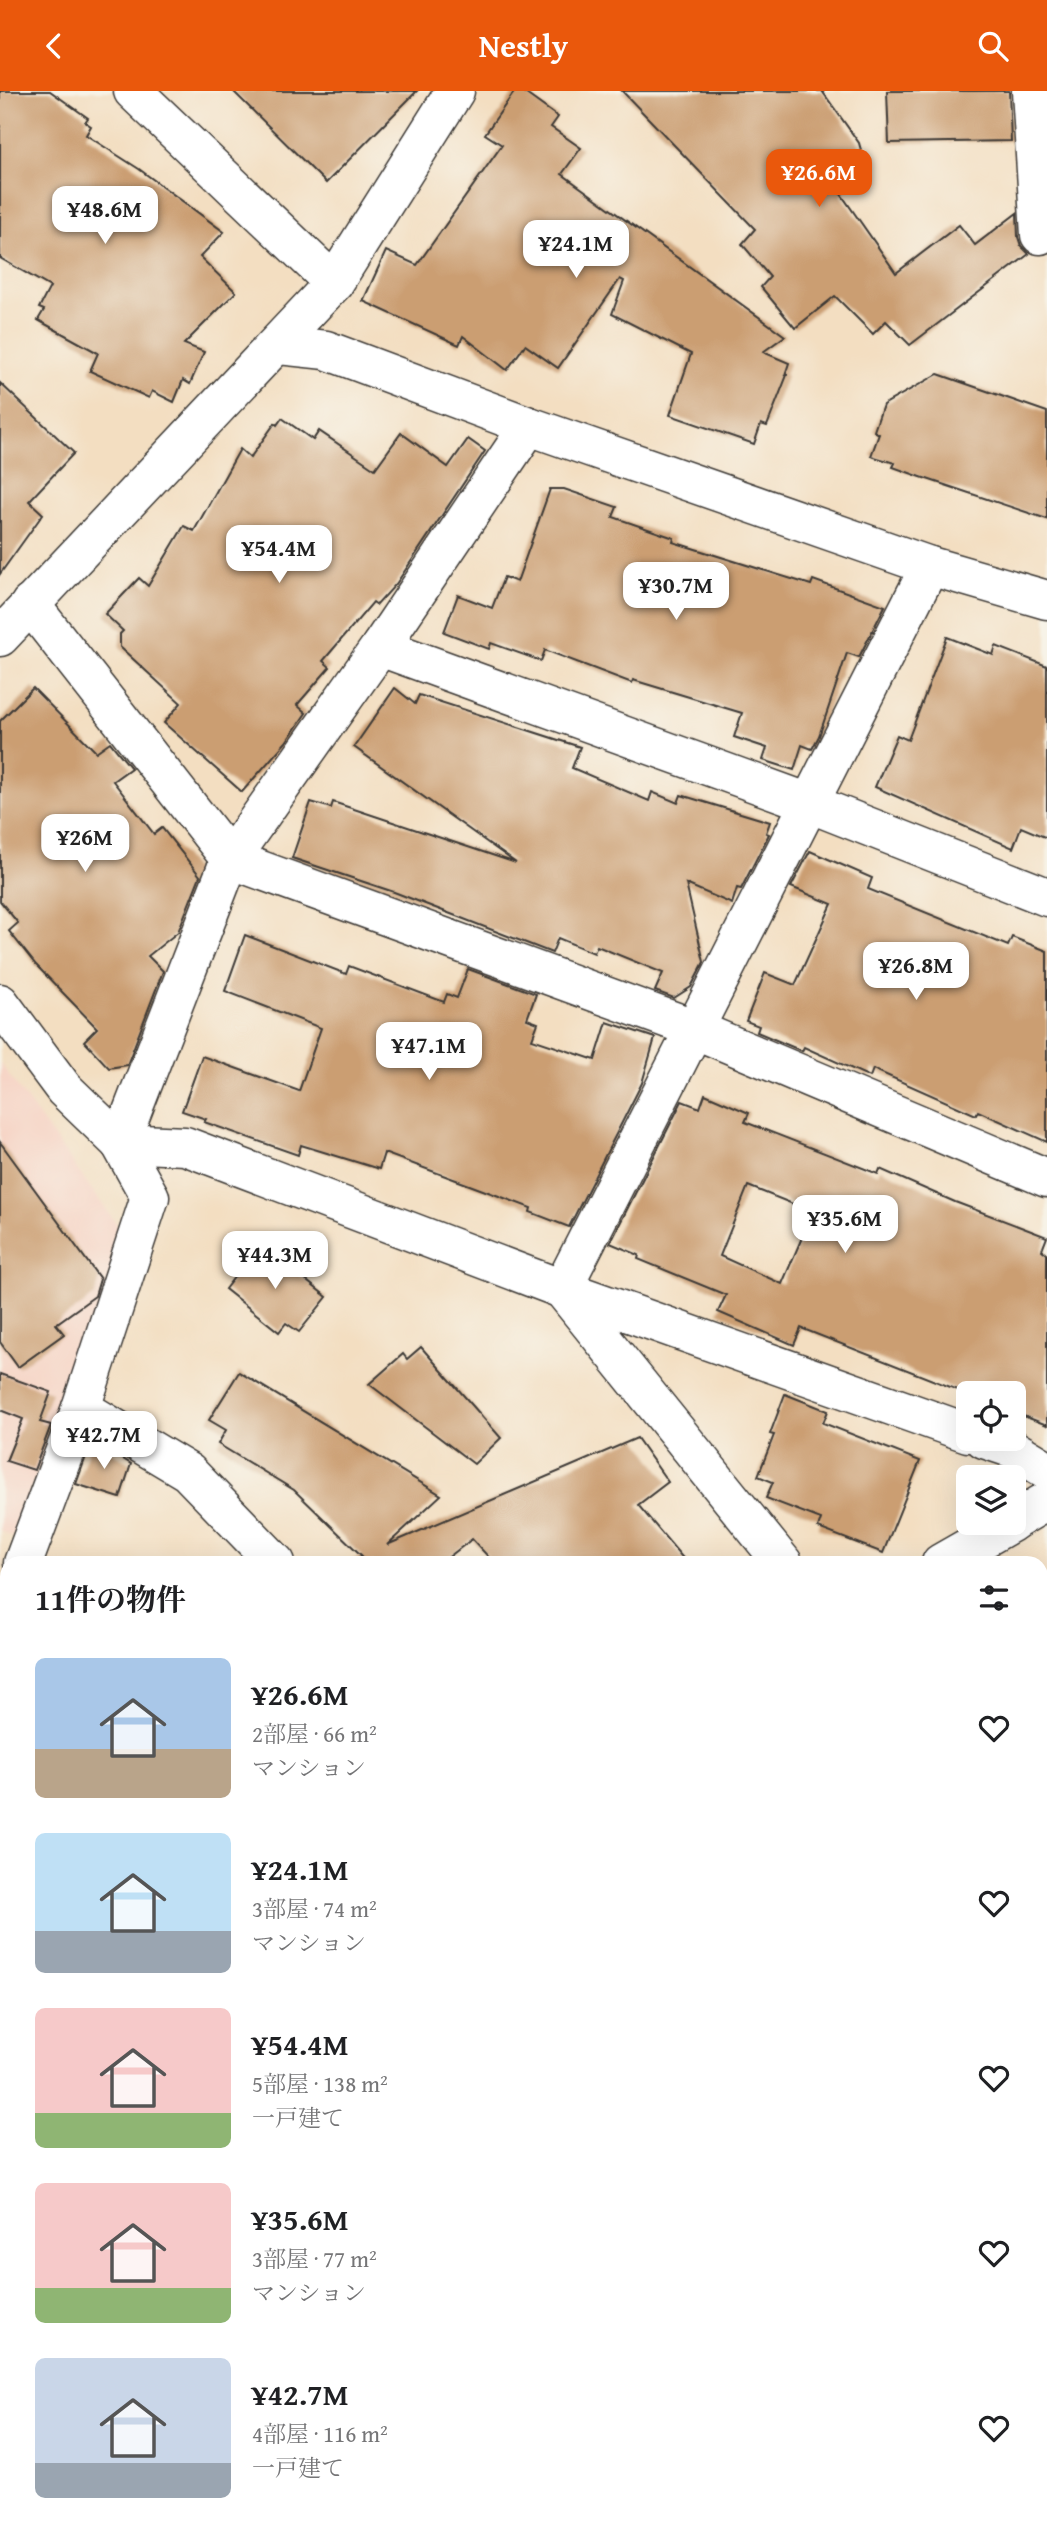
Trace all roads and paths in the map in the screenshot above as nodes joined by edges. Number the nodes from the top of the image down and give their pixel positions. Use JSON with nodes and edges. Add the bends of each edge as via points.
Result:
{"nodes":[{"id":1,"x":133,"y":91,"type":"edge"},
{"id":2,"x":455,"y":91,"type":"edge"},
{"id":3,"x":1031,"y":91,"type":"edge"},
{"id":4,"x":1040,"y":235,"type":"dead end"},
{"id":5,"x":334,"y":283,"type":"junction"},
{"id":6,"x":279,"y":345,"type":"junction"},
{"id":7,"x":529,"y":426,"type":"junction"},
{"id":8,"x":930,"y":566,"type":"junction"},
{"id":9,"x":1047,"y":600,"type":"edge"},
{"id":10,"x":30,"y":604,"type":"junction"},
{"id":11,"x":0,"y":637,"type":"edge"},
{"id":12,"x":380,"y":647,"type":"junction"},
{"id":13,"x":810,"y":803,"type":"junction"},
{"id":14,"x":230,"y":859,"type":"junction"},
{"id":15,"x":1047,"y":897,"type":"edge"},
{"id":16,"x":0,"y":1003,"type":"edge"},
{"id":17,"x":695,"y":1029,"type":"junction"},
{"id":18,"x":120,"y":1143,"type":"junction"},
{"id":19,"x":1047,"y":1178,"type":"edge"},
{"id":20,"x":562,"y":1289,"type":"junction"},
{"id":21,"x":81,"y":1408,"type":"junction"},
{"id":22,"x":956,"y":1429,"type":"edge"},
{"id":23,"x":1016,"y":1451,"type":"edge"},
{"id":24,"x":1047,"y":1471,"type":"edge"},
{"id":25,"x":1047,"y":1501,"type":"edge"},
{"id":26,"x":1026,"y":1514,"type":"edge"},
{"id":27,"x":989,"y":1535,"type":"edge"},
{"id":28,"x":16,"y":1556,"type":"edge"},
{"id":29,"x":269,"y":1556,"type":"edge"},
{"id":30,"x":777,"y":1556,"type":"edge"},
{"id":31,"x":953,"y":1556,"type":"edge"}],
"edges":[{"from":1,"to":5,"type":"street"},
{"from":2,"to":5,"type":"street"},
{"from":3,"to":4,"type":"street"},
{"from":5,"to":6,"type":"street"},
{"from":6,"to":7,"type":"street","via":[[326,350]]},
{"from":6,"to":10,"type":"street"},
{"from":7,"to":8,"type":"street"},
{"from":7,"to":12,"type":"street"},
{"from":8,"to":9,"type":"street"},
{"from":8,"to":13,"type":"street"},
{"from":10,"to":11,"type":"street"},
{"from":10,"to":14,"type":"street"},
{"from":12,"to":13,"type":"street"},
{"from":12,"to":14,"type":"street"},
{"from":13,"to":15,"type":"street"},
{"from":13,"to":17,"type":"street"},
{"from":14,"to":17,"type":"street"},
{"from":14,"to":18,"type":"street"},
{"from":16,"to":18,"type":"street","via":[[64,1090]]},
{"from":17,"to":19,"type":"street"},
{"from":17,"to":20,"type":"street"},
{"from":18,"to":20,"type":"street","via":[[185,1146]]},
{"from":18,"to":21,"type":"street","via":[[150,1197]]},
{"from":20,"to":22,"type":"street"},
{"from":20,"to":30,"type":"street"},
{"from":21,"to":28,"type":"street"},
{"from":21,"to":29,"type":"street","via":[[188,1472]]},
{"from":23,"to":24,"type":"street"},
{"from":25,"to":26,"type":"street"},
{"from":27,"to":31,"type":"street"}]}
